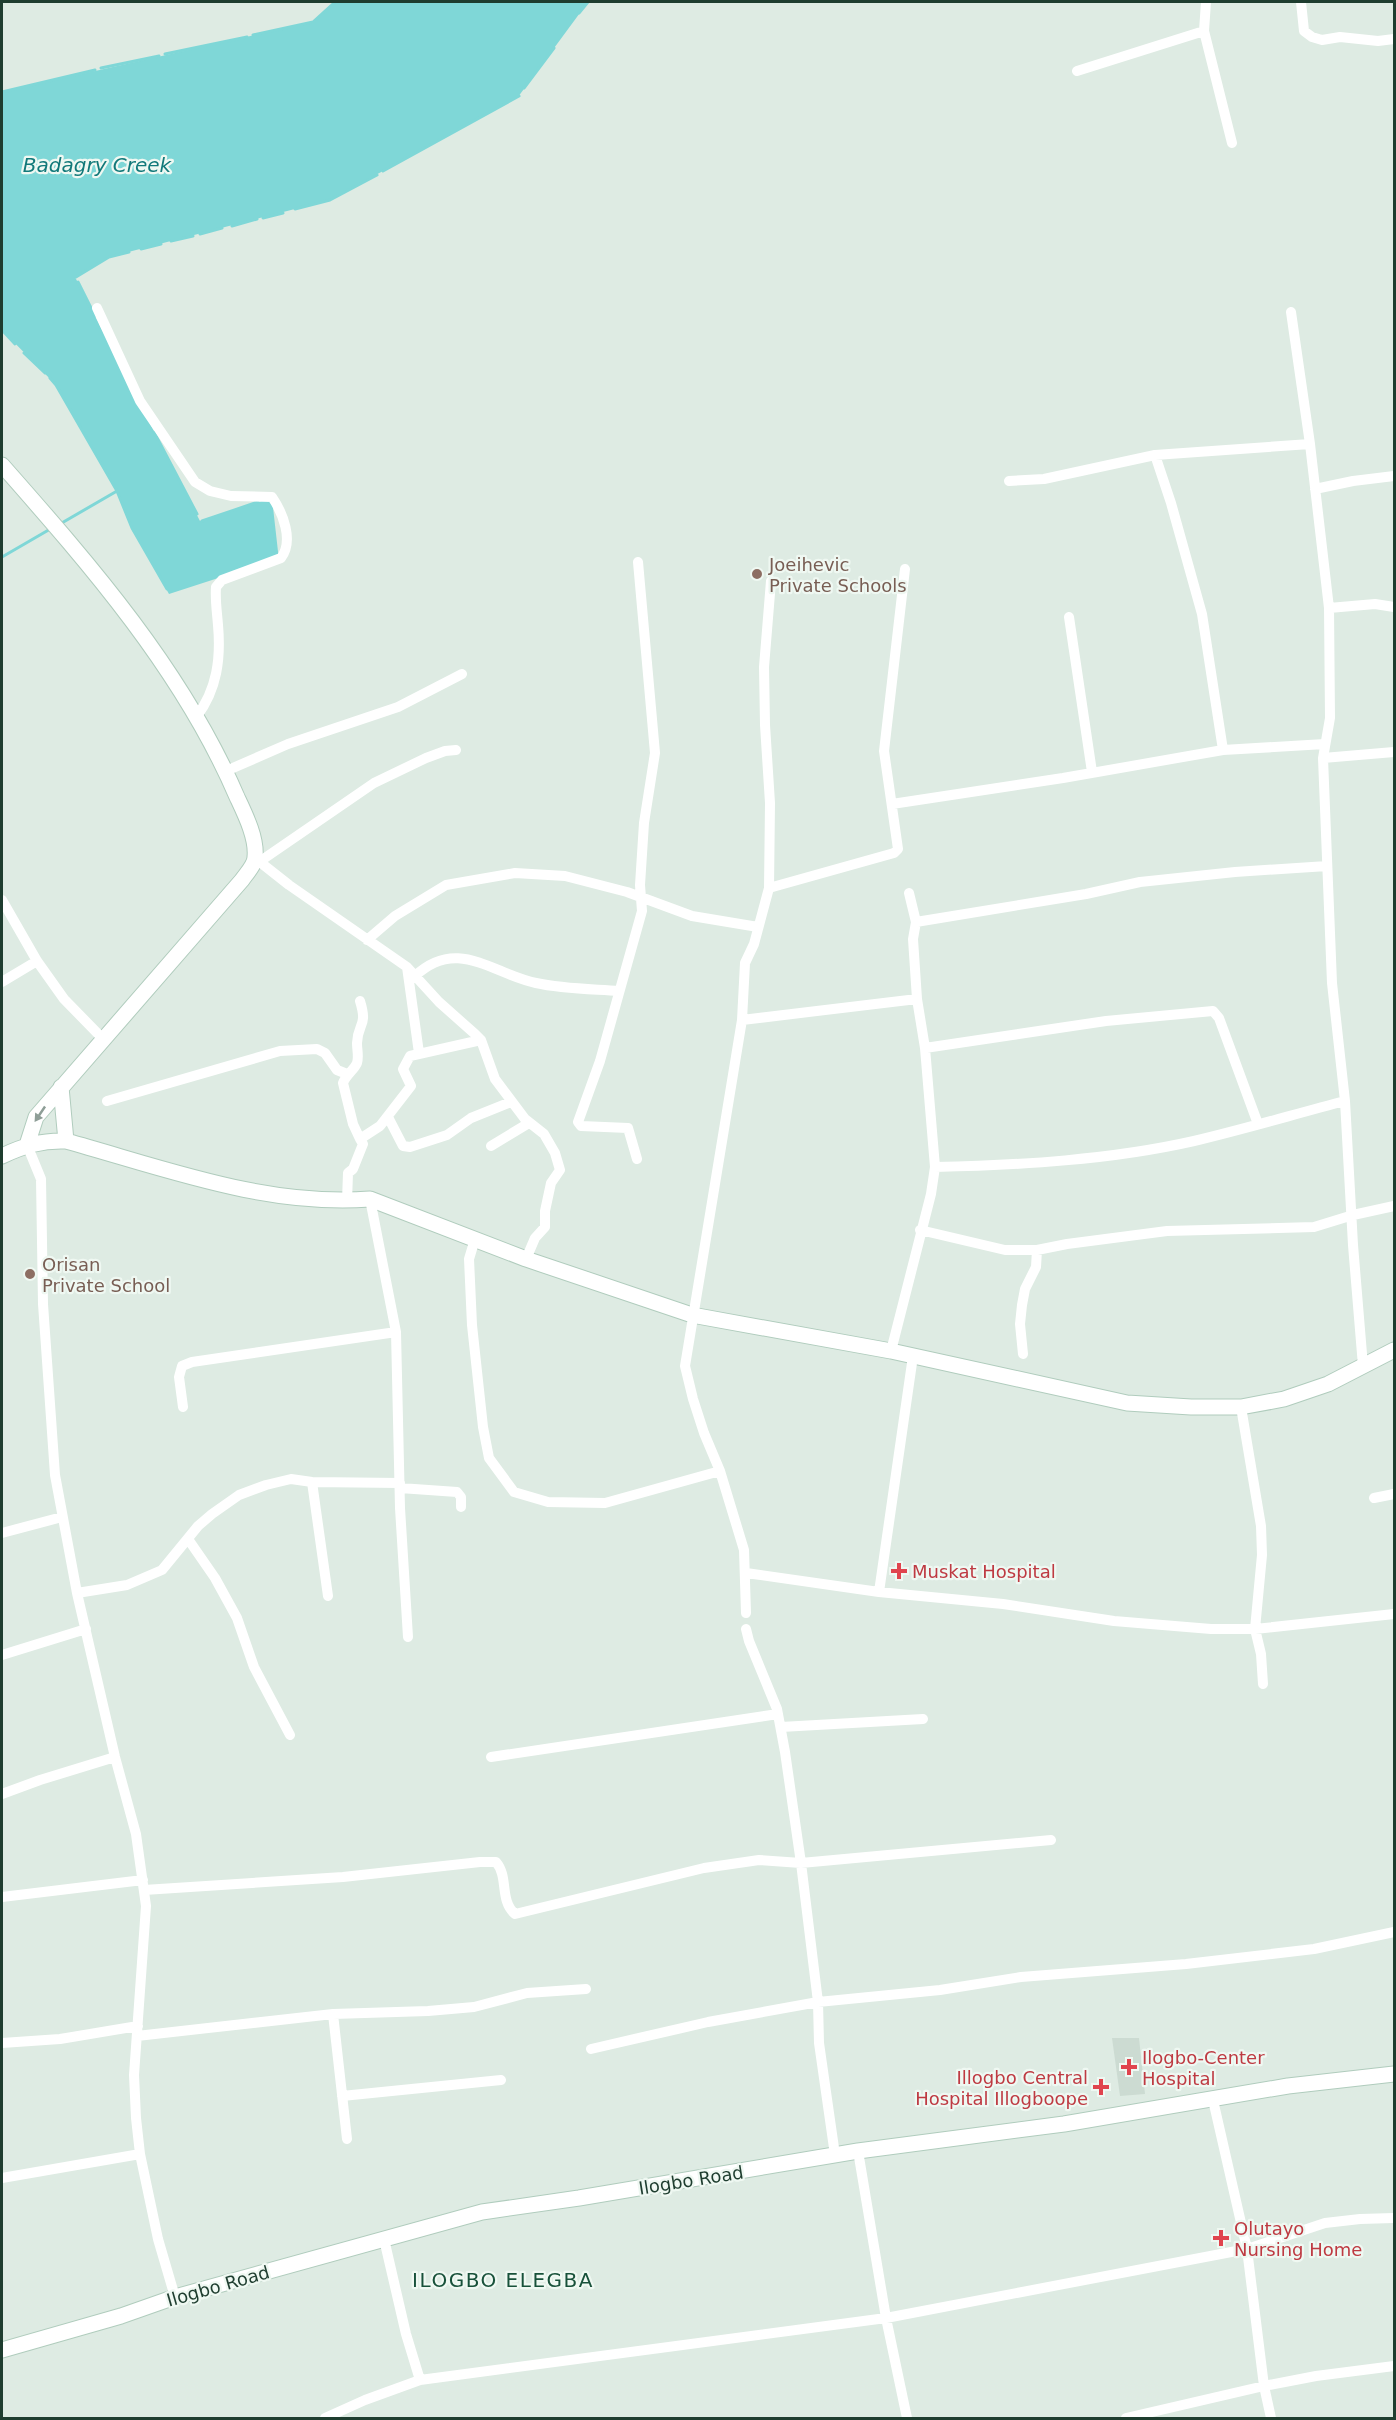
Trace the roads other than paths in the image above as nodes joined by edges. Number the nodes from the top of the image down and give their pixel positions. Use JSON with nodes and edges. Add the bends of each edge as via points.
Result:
{"nodes":[{"id":1,"x":1206,"y":2,"type":"edge"},
{"id":2,"x":1301,"y":2,"type":"edge"},
{"id":3,"x":1204,"y":31,"type":"junction"},
{"id":4,"x":1395,"y":39,"type":"edge"},
{"id":5,"x":1077,"y":70,"type":"dead end"},
{"id":6,"x":1232,"y":143,"type":"dead end"},
{"id":7,"x":97,"y":308,"type":"dead end"},
{"id":8,"x":1291,"y":312,"type":"dead end"},
{"id":9,"x":1310,"y":444,"type":"junction"},
{"id":10,"x":1155,"y":455,"type":"junction"},
{"id":11,"x":2,"y":465,"type":"edge"},
{"id":12,"x":1395,"y":476,"type":"edge"},
{"id":13,"x":1009,"y":481,"type":"dead end"},
{"id":14,"x":1315,"y":489,"type":"junction"},
{"id":15,"x":638,"y":562,"type":"dead end"},
{"id":16,"x":905,"y":569,"type":"dead end"},
{"id":17,"x":771,"y":580,"type":"dead end"},
{"id":18,"x":1395,"y":607,"type":"edge"},
{"id":19,"x":1329,"y":608,"type":"junction"},
{"id":20,"x":1069,"y":616,"type":"dead end"},
{"id":21,"x":462,"y":674,"type":"dead end"},
{"id":22,"x":196,"y":716,"type":"junction"},
{"id":23,"x":1325,"y":744,"type":"junction"},
{"id":24,"x":456,"y":750,"type":"dead end"},
{"id":25,"x":1223,"y":750,"type":"junction"},
{"id":26,"x":1395,"y":752,"type":"edge"},
{"id":27,"x":1323,"y":758,"type":"junction"},
{"id":28,"x":226,"y":771,"type":"junction"},
{"id":29,"x":1092,"y":772,"type":"junction"},
{"id":30,"x":892,"y":804,"type":"junction"},
{"id":31,"x":258,"y":861,"type":"junction"},
{"id":32,"x":1327,"y":866,"type":"junction"},
{"id":33,"x":769,"y":888,"type":"junction"},
{"id":34,"x":909,"y":893,"type":"dead end"},
{"id":35,"x":642,"y":899,"type":"junction"},
{"id":36,"x":2,"y":900,"type":"edge"},
{"id":37,"x":916,"y":922,"type":"junction"},
{"id":38,"x":758,"y":927,"type":"junction"},
{"id":39,"x":367,"y":940,"type":"junction"},
{"id":40,"x":37,"y":961,"type":"junction"},
{"id":41,"x":406,"y":967,"type":"junction"},
{"id":42,"x":415,"y":976,"type":"junction"},
{"id":43,"x":2,"y":982,"type":"edge"},
{"id":44,"x":619,"y":991,"type":"junction"},
{"id":45,"x":917,"y":999,"type":"junction"},
{"id":46,"x":360,"y":1001,"type":"dead end"},
{"id":47,"x":742,"y":1020,"type":"junction"},
{"id":48,"x":104,"y":1040,"type":"junction"},
{"id":49,"x":481,"y":1040,"type":"junction"},
{"id":50,"x":926,"y":1048,"type":"junction"},
{"id":51,"x":419,"y":1053,"type":"junction"},
{"id":52,"x":347,"y":1074,"type":"junction"},
{"id":53,"x":61,"y":1087,"type":"junction"},
{"id":54,"x":107,"y":1101,"type":"dead end"},
{"id":55,"x":1345,"y":1101,"type":"junction"},
{"id":56,"x":511,"y":1102,"type":"junction"},
{"id":57,"x":388,"y":1117,"type":"junction"},
{"id":58,"x":530,"y":1123,"type":"junction"},
{"id":59,"x":1258,"y":1124,"type":"junction"},
{"id":60,"x":360,"y":1138,"type":"junction"},
{"id":61,"x":66,"y":1141,"type":"junction"},
{"id":62,"x":27,"y":1144,"type":"junction"},
{"id":63,"x":491,"y":1146,"type":"dead end"},
{"id":64,"x":2,"y":1156,"type":"edge"},
{"id":65,"x":637,"y":1159,"type":"dead end"},
{"id":66,"x":935,"y":1167,"type":"junction"},
{"id":67,"x":370,"y":1199,"type":"junction"},
{"id":68,"x":347,"y":1201,"type":"junction"},
{"id":69,"x":1395,"y":1206,"type":"edge"},
{"id":70,"x":1353,"y":1215,"type":"junction"},
{"id":71,"x":920,"y":1230,"type":"junction"},
{"id":72,"x":475,"y":1239,"type":"junction"},
{"id":73,"x":1037,"y":1250,"type":"junction"},
{"id":74,"x":526,"y":1259,"type":"junction"},
{"id":75,"x":692,"y":1315,"type":"junction"},
{"id":76,"x":396,"y":1332,"type":"junction"},
{"id":77,"x":1395,"y":1350,"type":"edge"},
{"id":78,"x":891,"y":1351,"type":"junction"},
{"id":79,"x":1023,"y":1354,"type":"dead end"},
{"id":80,"x":913,"y":1356,"type":"junction"},
{"id":81,"x":1363,"y":1366,"type":"junction"},
{"id":82,"x":183,"y":1407,"type":"dead end"},
{"id":83,"x":1241,"y":1407,"type":"junction"},
{"id":84,"x":720,"y":1471,"type":"junction"},
{"id":85,"x":312,"y":1482,"type":"junction"},
{"id":86,"x":400,"y":1485,"type":"junction"},
{"id":87,"x":1395,"y":1494,"type":"edge"},
{"id":88,"x":1374,"y":1498,"type":"dead end"},
{"id":89,"x":461,"y":1507,"type":"dead end"},
{"id":90,"x":63,"y":1517,"type":"junction"},
{"id":91,"x":2,"y":1533,"type":"edge"},
{"id":92,"x":188,"y":1539,"type":"junction"},
{"id":93,"x":746,"y":1573,"type":"junction"},
{"id":94,"x":879,"y":1592,"type":"junction"},
{"id":95,"x":77,"y":1593,"type":"junction"},
{"id":96,"x":328,"y":1596,"type":"dead end"},
{"id":97,"x":746,"y":1613,"type":"dead end"},
{"id":98,"x":1395,"y":1614,"type":"edge"},
{"id":99,"x":86,"y":1629,"type":"junction"},
{"id":100,"x":746,"y":1629,"type":"dead end"},
{"id":101,"x":1255,"y":1629,"type":"junction"},
{"id":102,"x":408,"y":1637,"type":"dead end"},
{"id":103,"x":2,"y":1656,"type":"edge"},
{"id":104,"x":1263,"y":1684,"type":"dead end"},
{"id":105,"x":778,"y":1714,"type":"junction"},
{"id":106,"x":923,"y":1719,"type":"dead end"},
{"id":107,"x":780,"y":1727,"type":"junction"},
{"id":108,"x":290,"y":1736,"type":"dead end"},
{"id":109,"x":115,"y":1756,"type":"junction"},
{"id":110,"x":491,"y":1757,"type":"dead end"},
{"id":111,"x":2,"y":1794,"type":"edge"},
{"id":112,"x":1052,"y":1840,"type":"dead end"},
{"id":113,"x":801,"y":1863,"type":"junction"},
{"id":114,"x":143,"y":1885,"type":"junction"},
{"id":115,"x":2,"y":1897,"type":"edge"},
{"id":116,"x":1395,"y":1932,"type":"edge"},
{"id":117,"x":585,"y":1989,"type":"dead end"},
{"id":118,"x":818,"y":2002,"type":"junction"},
{"id":119,"x":333,"y":2014,"type":"junction"},
{"id":120,"x":138,"y":2031,"type":"junction"},
{"id":121,"x":2,"y":2043,"type":"edge"},
{"id":122,"x":591,"y":2049,"type":"dead end"},
{"id":123,"x":1395,"y":2074,"type":"edge"},
{"id":124,"x":501,"y":2080,"type":"dead end"},
{"id":125,"x":342,"y":2096,"type":"junction"},
{"id":126,"x":1213,"y":2100,"type":"junction"},
{"id":127,"x":346,"y":2139,"type":"dead end"},
{"id":128,"x":858,"y":2151,"type":"junction"},
{"id":129,"x":140,"y":2154,"type":"junction"},
{"id":130,"x":835,"y":2155,"type":"junction"},
{"id":131,"x":2,"y":2178,"type":"edge"},
{"id":132,"x":1395,"y":2218,"type":"edge"},
{"id":133,"x":384,"y":2239,"type":"junction"},
{"id":134,"x":1247,"y":2249,"type":"junction"},
{"id":135,"x":176,"y":2297,"type":"junction"},
{"id":136,"x":886,"y":2318,"type":"junction"},
{"id":137,"x":2,"y":2350,"type":"edge"},
{"id":138,"x":1395,"y":2366,"type":"edge"},
{"id":139,"x":420,"y":2380,"type":"junction"},
{"id":140,"x":1264,"y":2386,"type":"junction"},
{"id":141,"x":325,"y":2418,"type":"edge"},
{"id":142,"x":907,"y":2418,"type":"edge"},
{"id":143,"x":1126,"y":2418,"type":"edge"},
{"id":144,"x":1271,"y":2418,"type":"edge"}],
"edges":[{"from":1,"to":3,"type":"street"},
{"from":2,"to":4,"type":"street","via":[[1304,31],[1312,37]]},
{"from":3,"to":5,"type":"street"},
{"from":3,"to":6,"type":"street"},
{"from":7,"to":22,"type":"street","via":[[140,401],[195,482],[231,496],[272,497],[284,523],[287,545],[281,558],[222,580],[216,587],[219,628],[215,683],[209,700]]},
{"from":8,"to":9,"type":"street"},
{"from":9,"to":10,"type":"street"},
{"from":9,"to":14,"type":"street"},
{"from":10,"to":13,"type":"street","via":[[1044,479]]},
{"from":10,"to":25,"type":"street","via":[[1202,614]]},
{"from":11,"to":22,"type":"main road","via":[[88,563],[173,678]]},
{"from":12,"to":14,"type":"street"},
{"from":14,"to":19,"type":"street"},
{"from":15,"to":35,"type":"street","via":[[656,753],[644,824]]},
{"from":16,"to":30,"type":"street","via":[[884,752]]},
{"from":17,"to":33,"type":"street","via":[[764,666]]},
{"from":18,"to":19,"type":"street","via":[[1375,604]]},
{"from":19,"to":23,"type":"street","via":[[1330,718]]},
{"from":20,"to":29,"type":"street"},
{"from":21,"to":28,"type":"street","via":[[398,707],[288,744]]},
{"from":22,"to":28,"type":"main road"},
{"from":23,"to":25,"type":"street"},
{"from":23,"to":27,"type":"street"},
{"from":24,"to":31,"type":"street","via":[[426,758],[374,783]]},
{"from":25,"to":29,"type":"street"},
{"from":26,"to":27,"type":"street"},
{"from":27,"to":32,"type":"street"},
{"from":28,"to":31,"type":"main road"},
{"from":29,"to":30,"type":"street"},
{"from":30,"to":33,"type":"street","via":[[899,843],[894,854]]},
{"from":31,"to":39,"type":"street"},
{"from":31,"to":48,"type":"main road"},
{"from":32,"to":37,"type":"street","via":[[1140,882]]},
{"from":32,"to":55,"type":"street","via":[[1332,983]]},
{"from":33,"to":38,"type":"street"},
{"from":34,"to":37,"type":"street"},
{"from":35,"to":38,"type":"street","via":[[692,916]]},
{"from":35,"to":39,"type":"street","via":[[565,876],[515,873],[446,885],[395,916]]},
{"from":35,"to":44,"type":"street","via":[[638,932]]},
{"from":36,"to":40,"type":"street"},
{"from":37,"to":45,"type":"street","via":[[913,939]]},
{"from":38,"to":47,"type":"street","via":[[745,963]]},
{"from":39,"to":41,"type":"street"},
{"from":40,"to":43,"type":"street"},
{"from":40,"to":48,"type":"street","via":[[64,999]]},
{"from":41,"to":42,"type":"street"},
{"from":41,"to":51,"type":"street"},
{"from":42,"to":44,"type":"street","via":[[426,965],[443,958],[461,958],[536,983]]},
{"from":42,"to":49,"type":"street"},
{"from":44,"to":65,"type":"street","via":[[578,1122],[582,1126],[628,1128]]},
{"from":45,"to":47,"type":"street"},
{"from":45,"to":50,"type":"street"},
{"from":46,"to":52,"type":"street","via":[[365,1017],[357,1041],[357,1065]]},
{"from":47,"to":75,"type":"street"},
{"from":48,"to":53,"type":"main road"},
{"from":49,"to":51,"type":"street"},
{"from":49,"to":56,"type":"street","via":[[495,1079]]},
{"from":50,"to":59,"type":"street","via":[[1106,1021],[1213,1011]]},
{"from":50,"to":66,"type":"street"},
{"from":51,"to":57,"type":"street","via":[[410,1056],[403,1069],[411,1086]]},
{"from":52,"to":54,"type":"street","via":[[337,1070],[325,1053],[317,1049],[280,1051]]},
{"from":52,"to":60,"type":"street","via":[[343,1083]]},
{"from":53,"to":61,"type":"main road"},
{"from":53,"to":62,"type":"main road","one_way":true,"via":[[36,1117]]},
{"from":55,"to":59,"type":"street"},
{"from":55,"to":70,"type":"street"},
{"from":56,"to":57,"type":"street","via":[[471,1118],[447,1135],[410,1147],[403,1146]]},
{"from":56,"to":58,"type":"street"},
{"from":57,"to":60,"type":"street"},
{"from":58,"to":63,"type":"street"},
{"from":58,"to":74,"type":"street","via":[[544,1134],[560,1170],[551,1183],[545,1227]]},
{"from":59,"to":66,"type":"street","via":[[1124,1153]]},
{"from":60,"to":68,"type":"street","via":[[363,1144],[348,1173]]},
{"from":61,"to":62,"type":"main road"},
{"from":61,"to":68,"type":"main road","via":[[252,1191]]},
{"from":62,"to":64,"type":"main road"},
{"from":62,"to":90,"type":"street","via":[[41,1179],[43,1304],[55,1475]]},
{"from":66,"to":71,"type":"street"},
{"from":67,"to":68,"type":"main road"},
{"from":67,"to":72,"type":"main road"},
{"from":67,"to":76,"type":"street"},
{"from":69,"to":70,"type":"street"},
{"from":70,"to":73,"type":"street","via":[[1314,1227],[1167,1231]]},
{"from":70,"to":81,"type":"street"},
{"from":71,"to":73,"type":"street","via":[[1005,1250]]},
{"from":71,"to":78,"type":"street"},
{"from":72,"to":74,"type":"main road"},
{"from":72,"to":84,"type":"street","via":[[469,1258],[483,1427],[489,1458],[514,1492],[548,1502],[606,1503]]},
{"from":73,"to":79,"type":"street","via":[[1020,1324]]},
{"from":74,"to":75,"type":"main road"},
{"from":75,"to":78,"type":"main road"},
{"from":75,"to":84,"type":"street","via":[[686,1366],[704,1433]]},
{"from":76,"to":82,"type":"street","via":[[192,1362],[182,1366],[178,1377]]},
{"from":76,"to":86,"type":"street"},
{"from":77,"to":81,"type":"main road"},
{"from":78,"to":80,"type":"main road"},
{"from":80,"to":83,"type":"main road","via":[[1126,1403]]},
{"from":80,"to":94,"type":"street"},
{"from":81,"to":83,"type":"main road","via":[[1329,1384],[1284,1399]]},
{"from":83,"to":101,"type":"street","via":[[1261,1526]]},
{"from":84,"to":93,"type":"street","via":[[744,1550]]},
{"from":85,"to":86,"type":"street"},
{"from":85,"to":92,"type":"street","via":[[291,1479],[239,1495],[198,1526]]},
{"from":85,"to":96,"type":"street"},
{"from":86,"to":89,"type":"street","via":[[457,1492]]},
{"from":86,"to":102,"type":"street"},
{"from":87,"to":88,"type":"street"},
{"from":90,"to":91,"type":"street"},
{"from":90,"to":95,"type":"street"},
{"from":92,"to":95,"type":"street","via":[[162,1570],[127,1585]]},
{"from":92,"to":108,"type":"street","via":[[237,1618],[254,1667]]},
{"from":93,"to":94,"type":"street"},
{"from":93,"to":97,"type":"street"},
{"from":94,"to":101,"type":"street","via":[[1003,1604],[1114,1621]]},
{"from":95,"to":99,"type":"street"},
{"from":98,"to":101,"type":"street"},
{"from":99,"to":103,"type":"street"},
{"from":99,"to":109,"type":"street"},
{"from":100,"to":105,"type":"street"},
{"from":101,"to":104,"type":"street"},
{"from":105,"to":107,"type":"street"},
{"from":105,"to":110,"type":"street"},
{"from":106,"to":107,"type":"street"},
{"from":107,"to":113,"type":"street"},
{"from":109,"to":111,"type":"street"},
{"from":109,"to":114,"type":"street","via":[[136,1834]]},
{"from":112,"to":113,"type":"street"},
{"from":113,"to":114,"type":"street","via":[[759,1860],[704,1869],[515,1914],[507,1906],[501,1868],[496,1862],[343,1877]]},
{"from":113,"to":118,"type":"street"},
{"from":114,"to":115,"type":"street"},
{"from":114,"to":120,"type":"street","via":[[146,1914]]},
{"from":116,"to":118,"type":"street","via":[[1314,1949],[1021,1977],[940,1990]]},
{"from":117,"to":119,"type":"street","via":[[528,1993],[474,2007]]},
{"from":118,"to":122,"type":"street"},
{"from":118,"to":130,"type":"street","via":[[819,2043]]},
{"from":119,"to":120,"type":"street"},
{"from":119,"to":125,"type":"street"},
{"from":120,"to":121,"type":"street"},
{"from":120,"to":129,"type":"street","via":[[134,2075]]},
{"from":123,"to":126,"type":"main road","name":"Ilogbo Road","via":[[1288,2086]]},
{"from":124,"to":125,"type":"street"},
{"from":125,"to":127,"type":"street"},
{"from":126,"to":128,"type":"main road","name":"Ilogbo Road"},
{"from":126,"to":134,"type":"street"},
{"from":128,"to":130,"type":"main road","name":"Ilogbo Road"},
{"from":128,"to":136,"type":"street"},
{"from":129,"to":131,"type":"street"},
{"from":129,"to":135,"type":"street","via":[[158,2239]]},
{"from":130,"to":133,"type":"main road","name":"Ilogbo Road","via":[[482,2212]]},
{"from":132,"to":134,"type":"street","via":[[1325,2223]]},
{"from":133,"to":135,"type":"main road","name":"Ilogbo Road"},
{"from":133,"to":139,"type":"street"},
{"from":134,"to":136,"type":"street"},
{"from":134,"to":140,"type":"street"},
{"from":135,"to":137,"type":"main road","name":"Ilogbo Road"},
{"from":136,"to":139,"type":"street"},
{"from":136,"to":142,"type":"street"},
{"from":138,"to":140,"type":"street"},
{"from":139,"to":141,"type":"street"},
{"from":140,"to":143,"type":"street"},
{"from":140,"to":144,"type":"street"}]}
